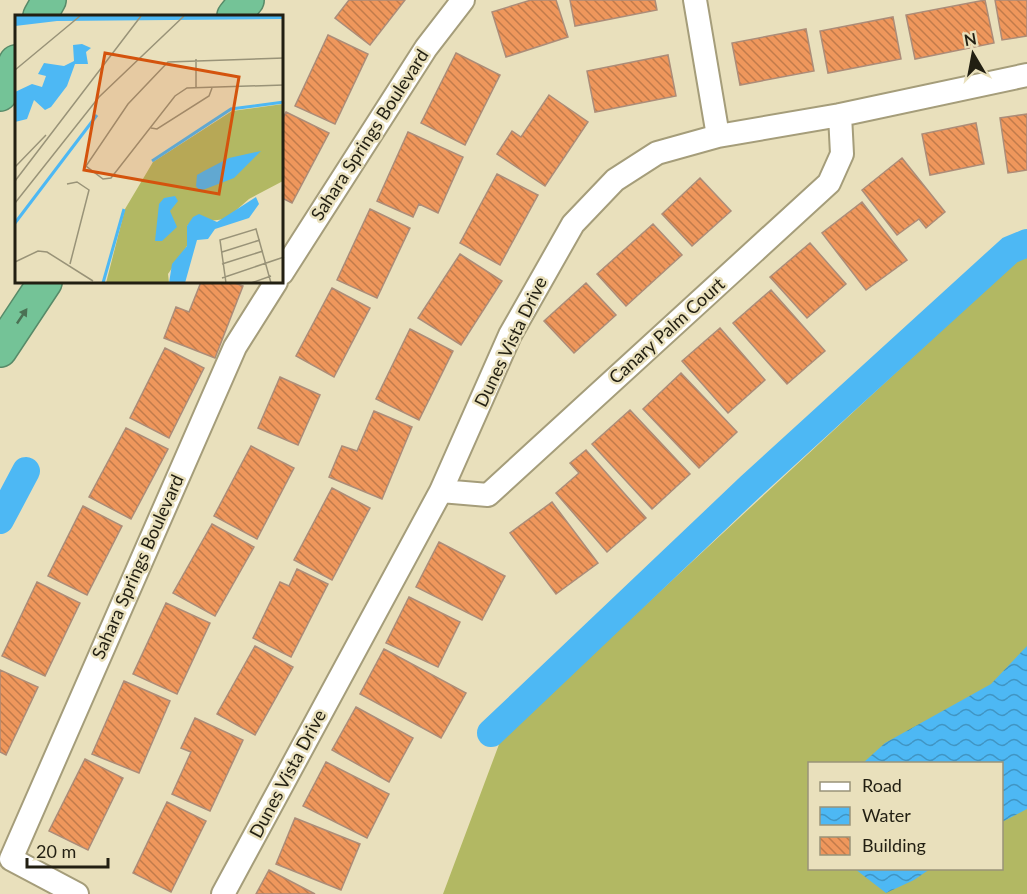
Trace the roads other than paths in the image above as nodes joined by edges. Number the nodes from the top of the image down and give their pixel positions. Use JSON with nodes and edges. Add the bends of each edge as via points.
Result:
{"nodes":[{"id":1,"x":49,"y":0,"type":"edge"},
{"id":2,"x":246,"y":0,"type":"edge"},
{"id":3,"x":463,"y":0,"type":"edge"},
{"id":4,"x":695,"y":0,"type":"edge"},
{"id":5,"x":41,"y":15,"type":"edge"},
{"id":6,"x":235,"y":15,"type":"edge"},
{"id":7,"x":15,"y":64,"type":"edge"},
{"id":8,"x":1027,"y":75,"type":"edge"},
{"id":9,"x":0,"y":94,"type":"edge"},
{"id":10,"x":840,"y":115,"type":"junction"},
{"id":11,"x":718,"y":136,"type":"junction"},
{"id":12,"x":284,"y":270,"type":"edge"},
{"id":13,"x":44,"y":284,"type":"edge"},
{"id":14,"x":275,"y":284,"type":"edge"},
{"id":15,"x":0,"y":350,"type":"edge"},
{"id":16,"x":441,"y":491,"type":"junction"},
{"id":17,"x":76,"y":894,"type":"edge"},
{"id":18,"x":223,"y":894,"type":"edge"}],
"edges":[{"from":1,"to":5,"type":"highway"},
{"from":2,"to":6,"type":"highway"},
{"from":3,"to":12,"type":"street","name":"Sahara Springs Boulevard","via":[[426,48]]},
{"from":4,"to":11,"type":"street"},
{"from":7,"to":9,"type":"highway"},
{"from":8,"to":10,"type":"street","name":"Dunes Vista Drive"},
{"from":10,"to":11,"type":"street","name":"Dunes Vista Drive"},
{"from":10,"to":16,"type":"street","name":"Canary Palm Court","via":[[842,154],[829,183],[488,495]]},
{"from":11,"to":16,"type":"street","name":"Dunes Vista Drive","via":[[657,153],[615,180],[573,224],[510,335]]},
{"from":15,"to":13,"type":"highway","one_way":true},
{"from":14,"to":17,"type":"street","name":"Sahara Springs Boulevard","via":[[235,347],[11,859]]},
{"from":16,"to":18,"type":"street","name":"Dunes Vista Drive"}]}
